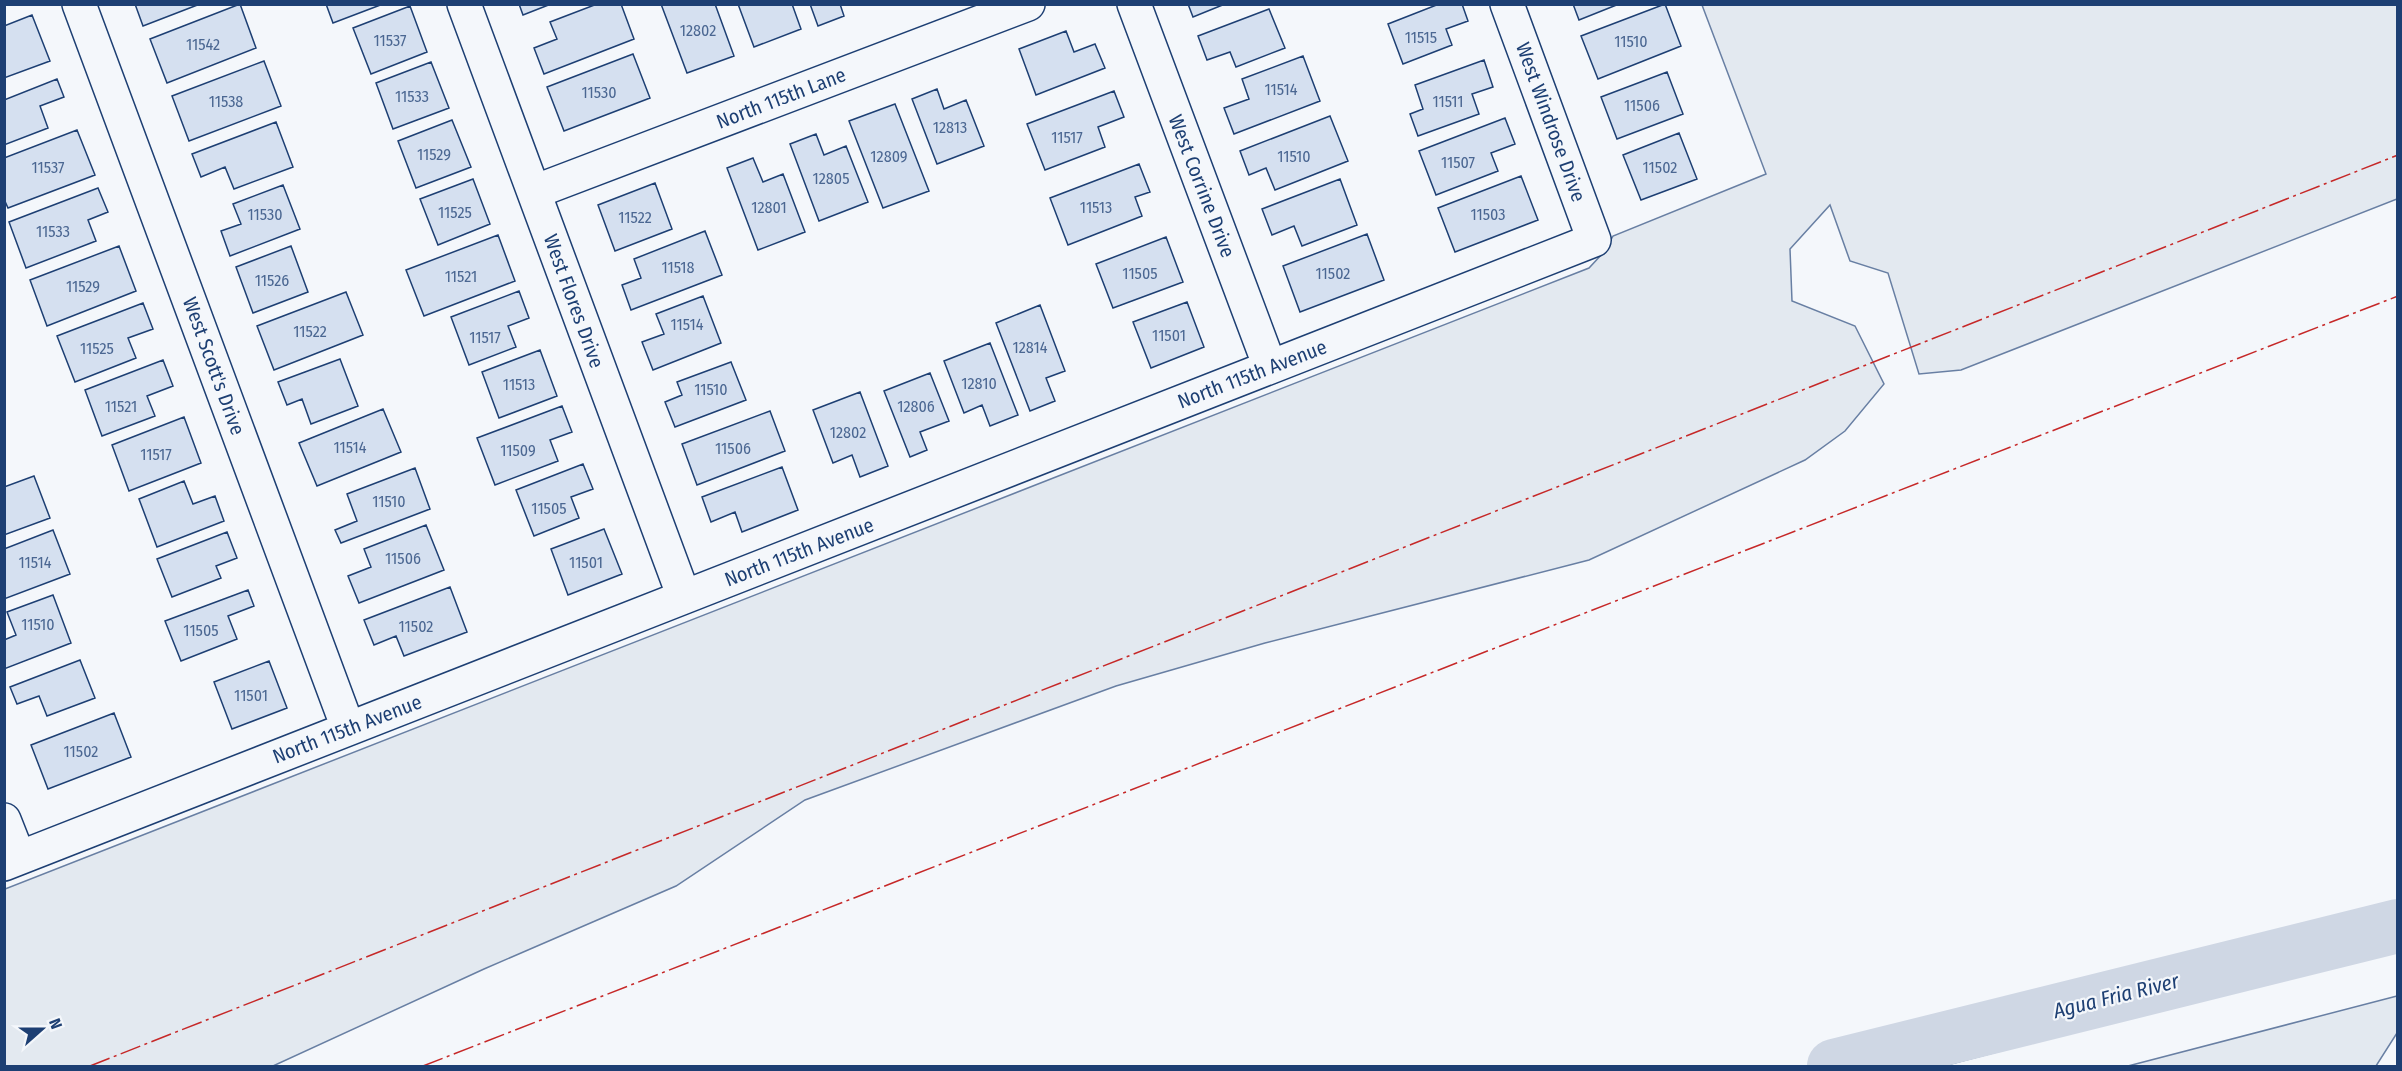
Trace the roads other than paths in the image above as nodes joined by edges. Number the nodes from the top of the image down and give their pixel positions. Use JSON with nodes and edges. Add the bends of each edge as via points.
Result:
{"nodes":[{"id":1,"x":79,"y":4,"type":"edge"},
{"id":2,"x":464,"y":4,"type":"edge"},
{"id":3,"x":1028,"y":4,"type":"edge"},
{"id":4,"x":1134,"y":4,"type":"edge"},
{"id":5,"x":1507,"y":4,"type":"edge"},
{"id":6,"x":534,"y":192,"type":"junction"},
{"id":7,"x":1594,"y":240,"type":"joint"},
{"id":8,"x":1270,"y":366,"type":"junction"},
{"id":9,"x":684,"y":597,"type":"junction"},
{"id":10,"x":348,"y":728,"type":"junction"},
{"id":11,"x":4,"y":820,"type":"edge"},
{"id":12,"x":12,"y":861,"type":"edge"}],
"edges":[{"from":1,"to":10,"type":"street","name":"West Scott's Drive"},
{"from":2,"to":6,"type":"street","name":"West Flores Drive"},
{"from":3,"to":6,"type":"street","name":"North 115th Lane"},
{"from":4,"to":8,"type":"street","name":"West Corrine Drive"},
{"from":5,"to":7,"type":"street","name":"West Windrose Drive"},
{"from":6,"to":9,"type":"street","name":"West Flores Drive"},
{"from":7,"to":8,"type":"street","name":"North 115th Avenue"},
{"from":8,"to":9,"type":"street","name":"North 115th Avenue"},
{"from":9,"to":10,"type":"street","name":"North 115th Avenue"},
{"from":10,"to":12,"type":"street","name":"North 115th Avenue"},
{"from":11,"to":12,"type":"street"}]}
